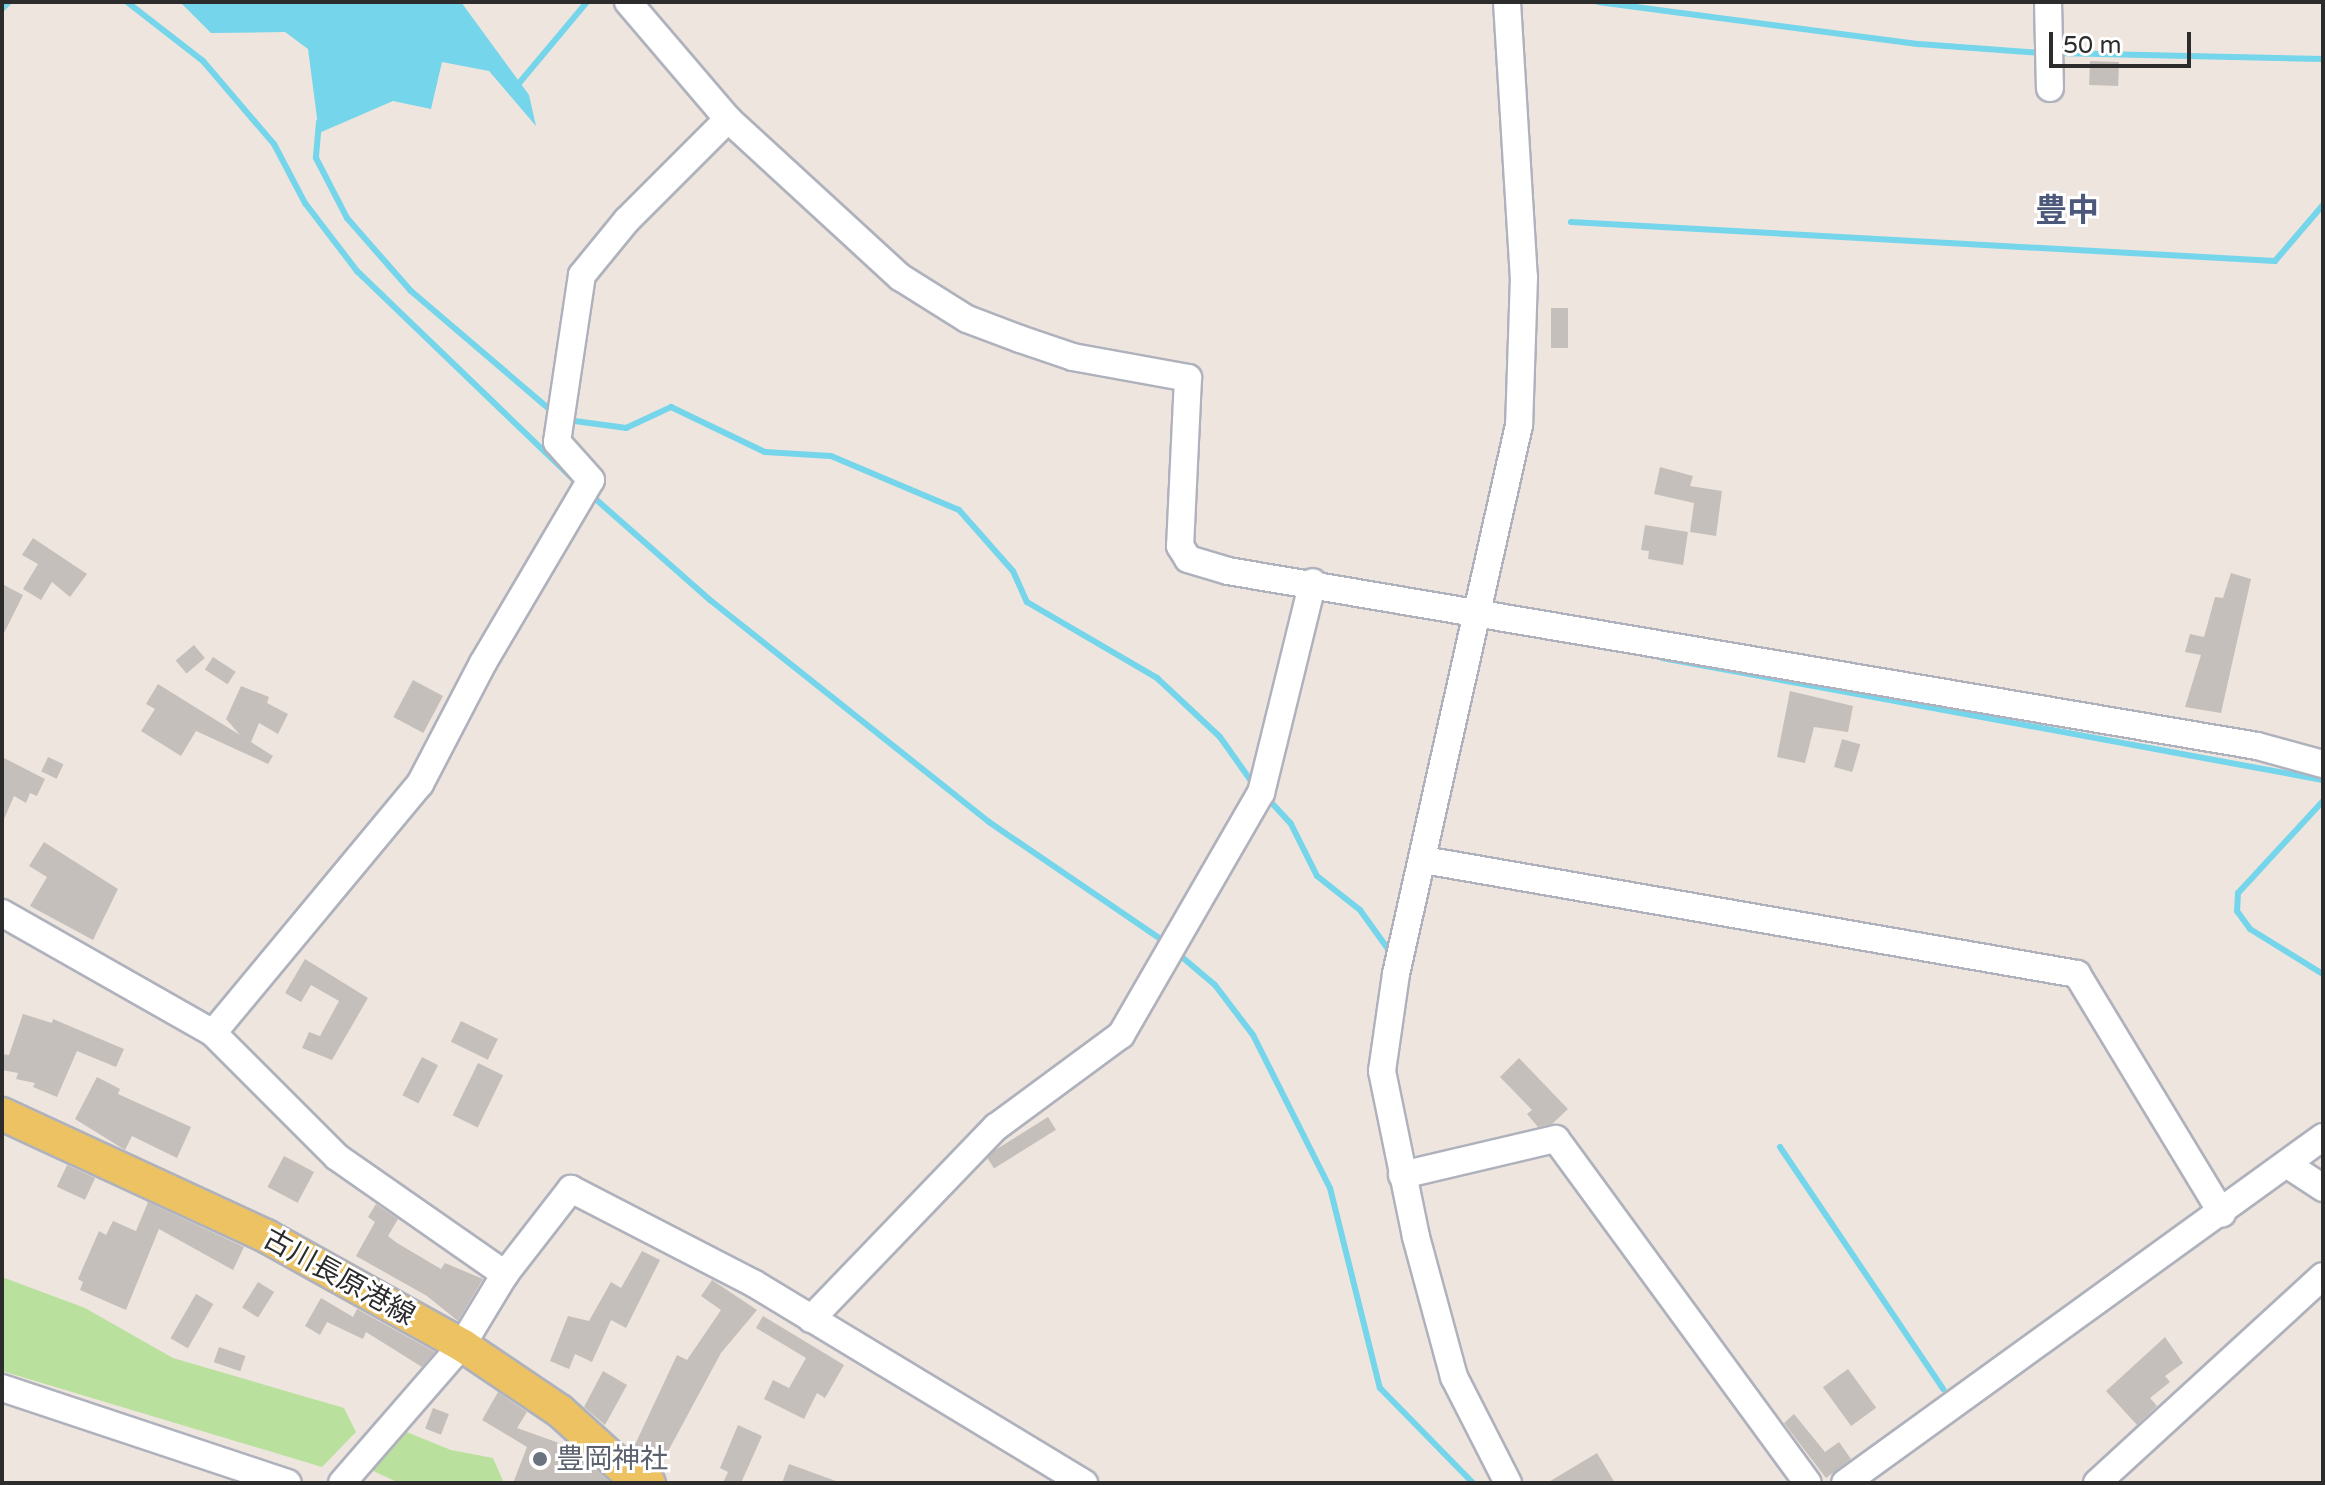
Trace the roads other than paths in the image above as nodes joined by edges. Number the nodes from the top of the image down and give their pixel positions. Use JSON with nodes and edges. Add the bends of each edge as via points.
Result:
{"nodes":[{"id":1,"x":628,"y":2,"type":"edge"},
{"id":2,"x":1507,"y":2,"type":"edge"},
{"id":3,"x":2048,"y":2,"type":"edge"},
{"id":4,"x":2050,"y":88,"type":"dead end"},
{"id":5,"x":728,"y":119,"type":"junction"},
{"id":6,"x":1313,"y":582,"type":"junction"},
{"id":7,"x":1477,"y":613,"type":"junction"},
{"id":8,"x":2323,"y":764,"type":"edge"},
{"id":9,"x":1424,"y":860,"type":"junction"},
{"id":10,"x":2,"y":913,"type":"edge"},
{"id":11,"x":213,"y":1033,"type":"junction"},
{"id":12,"x":2,"y":1114,"type":"edge"},
{"id":13,"x":2323,"y":1137,"type":"edge"},
{"id":14,"x":2288,"y":1165,"type":"junction"},
{"id":15,"x":1402,"y":1175,"type":"junction"},
{"id":16,"x":2323,"y":1188,"type":"edge"},
{"id":17,"x":2222,"y":1213,"type":"junction"},
{"id":18,"x":505,"y":1274,"type":"junction"},
{"id":19,"x":2323,"y":1276,"type":"edge"},
{"id":20,"x":811,"y":1319,"type":"junction"},
{"id":21,"x":462,"y":1345,"type":"junction"},
{"id":22,"x":2,"y":1388,"type":"edge"},
{"id":23,"x":288,"y":1483,"type":"edge"},
{"id":24,"x":342,"y":1483,"type":"edge"},
{"id":25,"x":649,"y":1483,"type":"edge"},
{"id":26,"x":1084,"y":1483,"type":"edge"},
{"id":27,"x":1508,"y":1483,"type":"edge"},
{"id":28,"x":1808,"y":1483,"type":"edge"},
{"id":29,"x":1845,"y":1483,"type":"edge"},
{"id":30,"x":2097,"y":1483,"type":"edge"}],
"edges":[{"from":1,"to":5,"type":"street"},
{"from":2,"to":7,"type":"street","via":[[1524,277],[1523,367],[1519,425]]},
{"from":3,"to":4,"type":"street"},
{"from":5,"to":6,"type":"street","via":[[900,277],[967,319],[1073,357],[1188,378],[1180,546],[1188,559],[1228,571]]},
{"from":5,"to":11,"type":"street","via":[[627,220],[582,275],[557,442],[591,480],[483,663],[420,784]]},
{"from":6,"to":7,"type":"street"},
{"from":6,"to":20,"type":"street","via":[[1263,784],[1121,1035],[996,1127]]},
{"from":7,"to":8,"type":"street","via":[[2242,744]]},
{"from":7,"to":9,"type":"street"},
{"from":9,"to":15,"type":"street","via":[[1386,1021],[1382,1071]]},
{"from":9,"to":17,"type":"street","via":[[2077,974]]},
{"from":10,"to":11,"type":"street"},
{"from":11,"to":18,"type":"street","via":[[337,1157]]},
{"from":12,"to":21,"type":"main road","name":"古川長原港線","via":[[266,1236]]},
{"from":13,"to":14,"type":"street"},
{"from":14,"to":16,"type":"street"},
{"from":14,"to":17,"type":"street"},
{"from":15,"to":27,"type":"street","via":[[1454,1377]]},
{"from":15,"to":28,"type":"street","via":[[1556,1139]]},
{"from":17,"to":29,"type":"street"},
{"from":18,"to":20,"type":"street","via":[[571,1189]]},
{"from":18,"to":21,"type":"street"},
{"from":19,"to":30,"type":"street"},
{"from":20,"to":26,"type":"street"},
{"from":21,"to":24,"type":"street"},
{"from":21,"to":25,"type":"main road","name":"古川長原港線","via":[[560,1411],[626,1471]]},
{"from":22,"to":23,"type":"street"}]}
